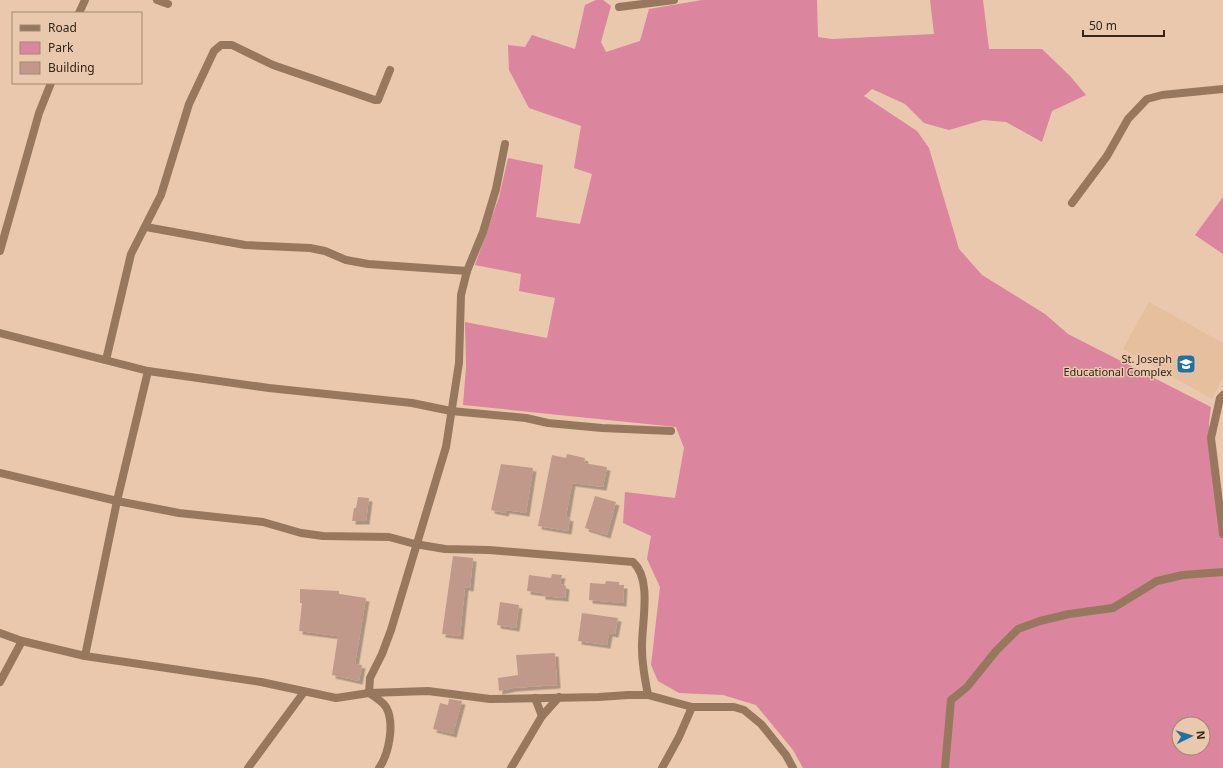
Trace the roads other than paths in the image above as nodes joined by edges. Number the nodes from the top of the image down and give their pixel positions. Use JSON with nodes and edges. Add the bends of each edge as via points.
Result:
{"nodes":[{"id":1,"x":85,"y":0,"type":"edge"},
{"id":2,"x":157,"y":0,"type":"edge"},
{"id":3,"x":674,"y":0,"type":"edge"},
{"id":4,"x":168,"y":4,"type":"dead end"},
{"id":5,"x":619,"y":7,"type":"dead end"},
{"id":6,"x":80,"y":12,"type":"edge"},
{"id":7,"x":390,"y":70,"type":"dead end"},
{"id":8,"x":51,"y":84,"type":"edge"},
{"id":9,"x":1223,"y":89,"type":"edge"},
{"id":10,"x":505,"y":144,"type":"dead end"},
{"id":11,"x":1072,"y":203,"type":"dead end"},
{"id":12,"x":146,"y":227,"type":"junction"},
{"id":13,"x":0,"y":251,"type":"edge"},
{"id":14,"x":467,"y":271,"type":"junction"},
{"id":15,"x":0,"y":333,"type":"edge"},
{"id":16,"x":106,"y":360,"type":"junction"},
{"id":17,"x":148,"y":372,"type":"junction"},
{"id":18,"x":1223,"y":395,"type":"edge"},
{"id":19,"x":451,"y":411,"type":"junction"},
{"id":20,"x":671,"y":431,"type":"dead end"},
{"id":21,"x":0,"y":473,"type":"edge"},
{"id":22,"x":117,"y":501,"type":"junction"},
{"id":23,"x":1223,"y":534,"type":"edge"},
{"id":24,"x":415,"y":544,"type":"junction"},
{"id":25,"x":1223,"y":572,"type":"edge"},
{"id":26,"x":0,"y":632,"type":"edge"},
{"id":27,"x":22,"y":641,"type":"junction"},
{"id":28,"x":85,"y":656,"type":"junction"},
{"id":29,"x":0,"y":682,"type":"edge"},
{"id":30,"x":304,"y":692,"type":"junction"},
{"id":31,"x":369,"y":693,"type":"junction"},
{"id":32,"x":648,"y":695,"type":"junction"},
{"id":33,"x":559,"y":697,"type":"junction"},
{"id":34,"x":535,"y":698,"type":"junction"},
{"id":35,"x":692,"y":707,"type":"junction"},
{"id":36,"x":542,"y":716,"type":"junction"},
{"id":37,"x":248,"y":768,"type":"edge"},
{"id":38,"x":379,"y":768,"type":"edge"},
{"id":39,"x":511,"y":768,"type":"edge"},
{"id":40,"x":662,"y":768,"type":"edge"},
{"id":41,"x":793,"y":768,"type":"edge"},
{"id":42,"x":945,"y":768,"type":"edge"}],
"edges":[{"from":1,"to":6,"type":"street"},
{"from":2,"to":4,"type":"street"},
{"from":3,"to":5,"type":"street"},
{"from":7,"to":12,"type":"street","via":[[381,97],[375,100],[273,65],[232,45],[221,45],[214,51],[190,104],[161,195]]},
{"from":8,"to":13,"type":"street","via":[[39,113]]},
{"from":9,"to":11,"type":"street","via":[[1162,95],[1147,100],[1128,118],[1107,156]]},
{"from":10,"to":14,"type":"street","via":[[496,189],[483,232]]},
{"from":12,"to":14,"type":"street","via":[[245,245],[310,248],[368,264]]},
{"from":12,"to":16,"type":"street","via":[[131,254]]},
{"from":14,"to":19,"type":"street","via":[[461,295],[459,363]]},
{"from":15,"to":16,"type":"street"},
{"from":16,"to":17,"type":"street"},
{"from":17,"to":19,"type":"street","via":[[412,403]]},
{"from":17,"to":22,"type":"street"},
{"from":18,"to":23,"type":"street","via":[[1220,398],[1211,438]]},
{"from":19,"to":20,"type":"street","via":[[526,418],[565,425]]},
{"from":19,"to":24,"type":"street","via":[[446,447]]},
{"from":21,"to":22,"type":"street"},
{"from":22,"to":24,"type":"street","via":[[179,513],[263,522],[301,533],[389,537]]},
{"from":22,"to":28,"type":"street"},
{"from":24,"to":31,"type":"street","via":[[412,564],[391,630],[370,678]]},
{"from":24,"to":32,"type":"street","via":[[445,549],[489,550],[633,562],[643,577],[642,648]]},
{"from":25,"to":42,"type":"street","via":[[1184,575],[1157,581],[1113,608],[1069,614],[1018,629],[967,687],[951,700]]},
{"from":26,"to":27,"type":"street"},
{"from":27,"to":28,"type":"street"},
{"from":27,"to":29,"type":"street"},
{"from":28,"to":30,"type":"street","via":[[261,682]]},
{"from":30,"to":31,"type":"street","via":[[336,698]]},
{"from":30,"to":37,"type":"street"},
{"from":31,"to":34,"type":"street","via":[[428,691],[490,699]]},
{"from":31,"to":38,"type":"street","via":[[380,700],[386,708],[390,726],[389,746]]},
{"from":32,"to":33,"type":"street"},
{"from":32,"to":35,"type":"street"},
{"from":33,"to":34,"type":"street"},
{"from":33,"to":36,"type":"street"},
{"from":34,"to":36,"type":"street"},
{"from":35,"to":40,"type":"street"},
{"from":35,"to":41,"type":"street","via":[[734,707],[744,710],[766,730]]},
{"from":36,"to":39,"type":"street"}]}
